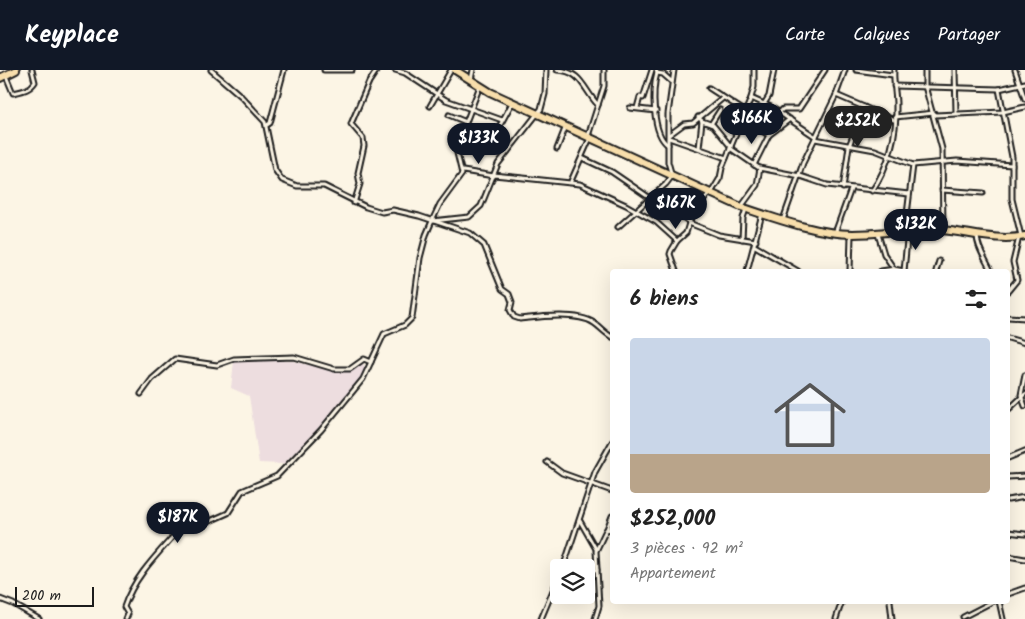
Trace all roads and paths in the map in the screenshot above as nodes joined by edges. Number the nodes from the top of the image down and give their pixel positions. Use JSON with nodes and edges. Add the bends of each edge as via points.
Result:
{"nodes":[{"id":1,"x":16,"y":70,"type":"edge"},
{"id":2,"x":32,"y":70,"type":"edge"},
{"id":3,"x":211,"y":70,"type":"edge"},
{"id":4,"x":284,"y":70,"type":"edge"},
{"id":5,"x":324,"y":70,"type":"edge"},
{"id":6,"x":352,"y":70,"type":"edge"},
{"id":7,"x":377,"y":70,"type":"edge"},
{"id":8,"x":395,"y":70,"type":"edge"},
{"id":9,"x":409,"y":70,"type":"edge"},
{"id":10,"x":451,"y":70,"type":"edge"},
{"id":11,"x":455,"y":70,"type":"edge"},
{"id":12,"x":473,"y":70,"type":"edge"},
{"id":13,"x":546,"y":70,"type":"edge"},
{"id":14,"x":557,"y":70,"type":"edge"},
{"id":15,"x":604,"y":70,"type":"edge"},
{"id":16,"x":674,"y":70,"type":"edge"},
{"id":17,"x":754,"y":70,"type":"edge"},
{"id":18,"x":774,"y":70,"type":"edge"},
{"id":19,"x":825,"y":70,"type":"edge"},
{"id":20,"x":845,"y":70,"type":"edge"},
{"id":21,"x":856,"y":70,"type":"edge"},
{"id":22,"x":894,"y":70,"type":"edge"},
{"id":23,"x":925,"y":70,"type":"edge"},
{"id":24,"x":955,"y":70,"type":"edge"},
{"id":25,"x":1015,"y":70,"type":"edge"},
{"id":26,"x":655,"y":71,"type":"edge"},
{"id":27,"x":406,"y":74,"type":"junction"},
{"id":28,"x":893,"y":75,"type":"junction"},
{"id":29,"x":3,"y":77,"type":"edge"},
{"id":30,"x":470,"y":81,"type":"junction"},
{"id":31,"x":671,"y":81,"type":"junction"},
{"id":32,"x":1025,"y":83,"type":"edge"},
{"id":33,"x":648,"y":84,"type":"junction"},
{"id":34,"x":654,"y":84,"type":"junction"},
{"id":35,"x":1020,"y":84,"type":"junction"},
{"id":36,"x":480,"y":86,"type":"junction"},
{"id":37,"x":894,"y":86,"type":"junction"},
{"id":38,"x":925,"y":86,"type":"junction"},
{"id":39,"x":955,"y":87,"type":"junction"},
{"id":40,"x":708,"y":88,"type":"dead end"},
{"id":41,"x":999,"y":89,"type":"junction"},
{"id":42,"x":436,"y":94,"type":"junction"},
{"id":43,"x":836,"y":95,"type":"junction"},
{"id":44,"x":723,"y":98,"type":"junction"},
{"id":45,"x":751,"y":98,"type":"junction"},
{"id":46,"x":1025,"y":100,"type":"edge"},
{"id":47,"x":512,"y":102,"type":"junction"},
{"id":48,"x":764,"y":104,"type":"junction"},
{"id":49,"x":430,"y":106,"type":"dead end"},
{"id":50,"x":598,"y":106,"type":"junction"},
{"id":51,"x":864,"y":107,"type":"junction"},
{"id":52,"x":1025,"y":107,"type":"edge"},
{"id":53,"x":630,"y":108,"type":"dead end"},
{"id":54,"x":637,"y":108,"type":"junction"},
{"id":55,"x":471,"y":109,"type":"junction"},
{"id":56,"x":720,"y":110,"type":"dead end"},
{"id":57,"x":656,"y":111,"type":"junction"},
{"id":58,"x":746,"y":112,"type":"junction"},
{"id":59,"x":780,"y":112,"type":"junction"},
{"id":60,"x":1003,"y":112,"type":"junction"},
{"id":61,"x":538,"y":113,"type":"junction"},
{"id":62,"x":956,"y":113,"type":"junction"},
{"id":63,"x":934,"y":114,"type":"junction"},
{"id":64,"x":449,"y":115,"type":"dead end"},
{"id":65,"x":698,"y":118,"type":"junction"},
{"id":66,"x":790,"y":119,"type":"junction"},
{"id":67,"x":895,"y":119,"type":"junction"},
{"id":68,"x":502,"y":120,"type":"junction"},
{"id":69,"x":702,"y":121,"type":"junction"},
{"id":70,"x":742,"y":121,"type":"junction"},
{"id":71,"x":466,"y":122,"type":"junction"},
{"id":72,"x":711,"y":124,"type":"junction"},
{"id":73,"x":267,"y":125,"type":"junction"},
{"id":74,"x":566,"y":126,"type":"junction"},
{"id":75,"x":769,"y":135,"type":"junction"},
{"id":76,"x":669,"y":136,"type":"junction"},
{"id":77,"x":589,"y":137,"type":"junction"},
{"id":78,"x":816,"y":138,"type":"junction"},
{"id":79,"x":492,"y":140,"type":"dead end"},
{"id":80,"x":668,"y":146,"type":"junction"},
{"id":81,"x":849,"y":146,"type":"junction"},
{"id":82,"x":699,"y":148,"type":"junction"},
{"id":83,"x":730,"y":148,"type":"junction"},
{"id":84,"x":557,"y":149,"type":"dead end"},
{"id":85,"x":890,"y":156,"type":"junction"},
{"id":86,"x":582,"y":158,"type":"junction"},
{"id":87,"x":726,"y":158,"type":"junction"},
{"id":88,"x":942,"y":163,"type":"junction"},
{"id":89,"x":754,"y":165,"type":"junction"},
{"id":90,"x":913,"y":165,"type":"junction"},
{"id":91,"x":1012,"y":165,"type":"junction"},
{"id":92,"x":760,"y":168,"type":"junction"},
{"id":93,"x":463,"y":171,"type":"junction"},
{"id":94,"x":494,"y":176,"type":"junction"},
{"id":95,"x":672,"y":176,"type":"junction"},
{"id":96,"x":800,"y":176,"type":"junction"},
{"id":97,"x":571,"y":181,"type":"junction"},
{"id":98,"x":843,"y":188,"type":"junction"},
{"id":99,"x":851,"y":189,"type":"junction"},
{"id":100,"x":942,"y":190,"type":"junction"},
{"id":101,"x":872,"y":191,"type":"junction"},
{"id":102,"x":710,"y":193,"type":"junction"},
{"id":103,"x":983,"y":193,"type":"dead end"},
{"id":104,"x":909,"y":194,"type":"junction"},
{"id":105,"x":651,"y":197,"type":"junction"},
{"id":106,"x":354,"y":203,"type":"junction"},
{"id":107,"x":744,"y":208,"type":"junction"},
{"id":108,"x":635,"y":212,"type":"junction"},
{"id":109,"x":762,"y":214,"type":"junction"},
{"id":110,"x":783,"y":220,"type":"junction"},
{"id":111,"x":432,"y":221,"type":"junction"},
{"id":112,"x":689,"y":222,"type":"junction"},
{"id":113,"x":618,"y":227,"type":"dead end"},
{"id":114,"x":906,"y":230,"type":"junction"},
{"id":115,"x":943,"y":230,"type":"junction"},
{"id":116,"x":835,"y":233,"type":"junction"},
{"id":117,"x":878,"y":233,"type":"junction"},
{"id":118,"x":851,"y":234,"type":"junction"},
{"id":119,"x":977,"y":236,"type":"junction"},
{"id":120,"x":1022,"y":237,"type":"edge"},
{"id":121,"x":742,"y":239,"type":"junction"},
{"id":122,"x":677,"y":241,"type":"junction"},
{"id":123,"x":756,"y":241,"type":"junction"},
{"id":124,"x":754,"y":246,"type":"junction"},
{"id":125,"x":939,"y":261,"type":"dead end"},
{"id":126,"x":675,"y":269,"type":"edge"},
{"id":127,"x":748,"y":269,"type":"edge"},
{"id":128,"x":794,"y":269,"type":"edge"},
{"id":129,"x":850,"y":269,"type":"edge"},
{"id":130,"x":894,"y":269,"type":"edge"},
{"id":131,"x":904,"y":269,"type":"edge"},
{"id":132,"x":937,"y":269,"type":"edge"},
{"id":133,"x":990,"y":269,"type":"edge"},
{"id":134,"x":1010,"y":289,"type":"edge"},
{"id":135,"x":1010,"y":317,"type":"edge"},
{"id":136,"x":1025,"y":318,"type":"edge"},
{"id":137,"x":610,"y":336,"type":"edge"},
{"id":138,"x":1010,"y":339,"type":"edge"},
{"id":139,"x":1025,"y":343,"type":"edge"},
{"id":140,"x":371,"y":362,"type":"junction"},
{"id":141,"x":1025,"y":375,"type":"edge"},
{"id":142,"x":141,"y":394,"type":"dead end"},
{"id":143,"x":1025,"y":394,"type":"edge"},
{"id":144,"x":1021,"y":398,"type":"junction"},
{"id":145,"x":1025,"y":406,"type":"edge"},
{"id":146,"x":1010,"y":408,"type":"edge"},
{"id":147,"x":610,"y":446,"type":"edge"},
{"id":148,"x":1025,"y":451,"type":"edge"},
{"id":149,"x":1010,"y":457,"type":"edge"},
{"id":150,"x":547,"y":462,"type":"dead end"},
{"id":151,"x":1025,"y":476,"type":"edge"},
{"id":152,"x":1010,"y":477,"type":"edge"},
{"id":153,"x":590,"y":485,"type":"junction"},
{"id":154,"x":610,"y":490,"type":"edge"},
{"id":155,"x":1025,"y":497,"type":"edge"},
{"id":156,"x":1010,"y":500,"type":"edge"},
{"id":157,"x":580,"y":520,"type":"junction"},
{"id":158,"x":610,"y":521,"type":"edge"},
{"id":159,"x":607,"y":529,"type":"joint"},
{"id":160,"x":1010,"y":532,"type":"edge"},
{"id":161,"x":1025,"y":534,"type":"edge"},
{"id":162,"x":596,"y":549,"type":"junction"},
{"id":163,"x":1010,"y":556,"type":"edge"},
{"id":164,"x":566,"y":559,"type":"edge"},
{"id":165,"x":1025,"y":559,"type":"edge"},
{"id":166,"x":597,"y":570,"type":"joint"},
{"id":167,"x":1025,"y":588,"type":"edge"},
{"id":168,"x":1010,"y":593,"type":"edge"},
{"id":169,"x":550,"y":598,"type":"edge"},
{"id":170,"x":0,"y":599,"type":"edge"},
{"id":171,"x":841,"y":604,"type":"edge"},
{"id":172,"x":890,"y":604,"type":"edge"},
{"id":173,"x":988,"y":604,"type":"edge"},
{"id":174,"x":1000,"y":604,"type":"edge"},
{"id":175,"x":963,"y":617,"type":"dead end"},
{"id":176,"x":39,"y":619,"type":"edge"},
{"id":177,"x":126,"y":619,"type":"edge"},
{"id":178,"x":541,"y":619,"type":"edge"},
{"id":179,"x":595,"y":619,"type":"edge"},
{"id":180,"x":836,"y":619,"type":"edge"},
{"id":181,"x":841,"y":619,"type":"edge"},
{"id":182,"x":892,"y":619,"type":"edge"},
{"id":183,"x":1003,"y":619,"type":"edge"}],
"edges":[{"from":1,"to":29,"type":"highway"},
{"from":2,"to":29,"type":"street","via":[[35,82],[31,88],[22,91],[13,93]]},
{"from":3,"to":73,"type":"street"},
{"from":4,"to":73,"type":"street"},
{"from":5,"to":6,"type":"street"},
{"from":7,"to":106,"type":"street","via":[[351,124],[363,138],[364,146],[358,173],[360,184]]},
{"from":8,"to":27,"type":"street"},
{"from":9,"to":27,"type":"street"},
{"from":10,"to":42,"type":"street"},
{"from":11,"to":30,"type":"highway"},
{"from":12,"to":30,"type":"street"},
{"from":13,"to":61,"type":"street","via":[[545,94]]},
{"from":14,"to":50,"type":"street","via":[[576,74]]},
{"from":15,"to":50,"type":"street","via":[[604,86]]},
{"from":16,"to":31,"type":"street"},
{"from":17,"to":45,"type":"street"},
{"from":18,"to":48,"type":"street","via":[[769,96]]},
{"from":19,"to":59,"type":"street","via":[[799,109],[782,108]]},
{"from":20,"to":43,"type":"street"},
{"from":21,"to":28,"type":"street"},
{"from":22,"to":28,"type":"street"},
{"from":23,"to":38,"type":"street"},
{"from":24,"to":39,"type":"street"},
{"from":25,"to":35,"type":"street"},
{"from":26,"to":31,"type":"street"},
{"from":26,"to":33,"type":"street"},
{"from":26,"to":34,"type":"street"},
{"from":27,"to":42,"type":"street"},
{"from":28,"to":37,"type":"street"},
{"from":30,"to":36,"type":"highway"},
{"from":31,"to":76,"type":"street"},
{"from":32,"to":35,"type":"street"},
{"from":33,"to":34,"type":"street"},
{"from":33,"to":54,"type":"street"},
{"from":34,"to":57,"type":"street"},
{"from":35,"to":41,"type":"street"},
{"from":35,"to":46,"type":"street"},
{"from":36,"to":47,"type":"highway"},
{"from":36,"to":55,"type":"street"},
{"from":37,"to":38,"type":"street"},
{"from":37,"to":67,"type":"street"},
{"from":38,"to":39,"type":"street"},
{"from":38,"to":63,"type":"street"},
{"from":39,"to":41,"type":"street"},
{"from":39,"to":62,"type":"street"},
{"from":40,"to":44,"type":"street"},
{"from":41,"to":60,"type":"street"},
{"from":42,"to":49,"type":"street"},
{"from":42,"to":55,"type":"street"},
{"from":43,"to":51,"type":"street"},
{"from":43,"to":78,"type":"street"},
{"from":44,"to":58,"type":"street"},
{"from":44,"to":65,"type":"street"},
{"from":45,"to":48,"type":"street"},
{"from":45,"to":58,"type":"street"},
{"from":47,"to":61,"type":"highway"},
{"from":47,"to":68,"type":"street"},
{"from":48,"to":59,"type":"street"},
{"from":50,"to":77,"type":"street"},
{"from":51,"to":67,"type":"street"},
{"from":51,"to":81,"type":"street"},
{"from":52,"to":60,"type":"street"},
{"from":53,"to":54,"type":"street"},
{"from":54,"to":57,"type":"street"},
{"from":55,"to":68,"type":"street"},
{"from":55,"to":71,"type":"street"},
{"from":56,"to":72,"type":"street"},
{"from":57,"to":80,"type":"street","via":[[658,131]]},
{"from":58,"to":70,"type":"street"},
{"from":59,"to":66,"type":"street"},
{"from":60,"to":62,"type":"street"},
{"from":60,"to":91,"type":"street"},
{"from":61,"to":74,"type":"highway"},
{"from":61,"to":94,"type":"street","via":[[498,164]]},
{"from":62,"to":63,"type":"street"},
{"from":63,"to":67,"type":"street"},
{"from":63,"to":88,"type":"street"},
{"from":64,"to":71,"type":"street"},
{"from":65,"to":69,"type":"street"},
{"from":65,"to":76,"type":"street"},
{"from":66,"to":75,"type":"street"},
{"from":66,"to":78,"type":"street"},
{"from":67,"to":85,"type":"street"},
{"from":68,"to":79,"type":"street"},
{"from":69,"to":72,"type":"street"},
{"from":69,"to":82,"type":"street"},
{"from":70,"to":75,"type":"street"},
{"from":70,"to":83,"type":"street"},
{"from":71,"to":93,"type":"street","via":[[457,153]]},
{"from":72,"to":83,"type":"street"},
{"from":73,"to":106,"type":"street","via":[[273,162],[282,180],[297,186],[324,186]]},
{"from":74,"to":77,"type":"highway"},
{"from":74,"to":84,"type":"street"},
{"from":75,"to":89,"type":"street"},
{"from":76,"to":80,"type":"street"},
{"from":76,"to":82,"type":"street"},
{"from":77,"to":86,"type":"street"},
{"from":77,"to":95,"type":"highway"},
{"from":78,"to":81,"type":"street"},
{"from":78,"to":96,"type":"street"},
{"from":80,"to":95,"type":"street"},
{"from":81,"to":85,"type":"street","via":[[857,145]]},
{"from":81,"to":98,"type":"street"},
{"from":82,"to":87,"type":"street"},
{"from":83,"to":87,"type":"street"},
{"from":83,"to":89,"type":"street"},
{"from":85,"to":90,"type":"street"},
{"from":85,"to":101,"type":"street"},
{"from":86,"to":97,"type":"street"},
{"from":86,"to":105,"type":"street","via":[[612,172]]},
{"from":87,"to":102,"type":"street","via":[[720,178]]},
{"from":88,"to":90,"type":"street"},
{"from":88,"to":91,"type":"street"},
{"from":88,"to":100,"type":"street"},
{"from":89,"to":92,"type":"street"},
{"from":90,"to":104,"type":"street"},
{"from":91,"to":120,"type":"street","via":[[1012,199]]},
{"from":92,"to":96,"type":"street"},
{"from":92,"to":107,"type":"street","via":[[757,185]]},
{"from":93,"to":94,"type":"street"},
{"from":93,"to":111,"type":"street"},
{"from":94,"to":97,"type":"street"},
{"from":94,"to":111,"type":"street","via":[[482,206],[469,217]]},
{"from":95,"to":102,"type":"highway"},
{"from":95,"to":105,"type":"street"},
{"from":96,"to":98,"type":"street"},
{"from":96,"to":110,"type":"street"},
{"from":97,"to":108,"type":"street","via":[[604,194]]},
{"from":98,"to":99,"type":"street"},
{"from":99,"to":101,"type":"street"},
{"from":99,"to":116,"type":"street"},
{"from":100,"to":103,"type":"street"},
{"from":100,"to":115,"type":"street"},
{"from":101,"to":104,"type":"street"},
{"from":102,"to":107,"type":"highway"},
{"from":102,"to":112,"type":"street"},
{"from":104,"to":114,"type":"street"},
{"from":105,"to":108,"type":"street"},
{"from":105,"to":112,"type":"street"},
{"from":106,"to":111,"type":"street"},
{"from":107,"to":109,"type":"highway"},
{"from":107,"to":121,"type":"street"},
{"from":108,"to":113,"type":"street"},
{"from":108,"to":122,"type":"street","via":[[656,222]]},
{"from":109,"to":110,"type":"highway"},
{"from":109,"to":123,"type":"street"},
{"from":110,"to":116,"type":"highway"},
{"from":111,"to":137,"type":"street","via":[[470,233],[484,246],[502,289],[510,294],[510,310],[514,317],[565,316],[593,322]]},
{"from":111,"to":140,"type":"street","via":[[420,258],[412,318],[405,325],[384,334]]},
{"from":112,"to":121,"type":"street","via":[[719,235]]},
{"from":112,"to":122,"type":"street","via":[[686,233]]},
{"from":114,"to":115,"type":"highway"},
{"from":114,"to":117,"type":"highway"},
{"from":114,"to":131,"type":"street"},
{"from":115,"to":119,"type":"highway"},
{"from":116,"to":118,"type":"highway"},
{"from":117,"to":118,"type":"highway"},
{"from":117,"to":130,"type":"street","via":[[884,254]]},
{"from":118,"to":129,"type":"street"},
{"from":119,"to":120,"type":"highway"},
{"from":119,"to":133,"type":"street","via":[[978,246]]},
{"from":120,"to":134,"type":"street","via":[[1014,262],[1017,280]]},
{"from":121,"to":123,"type":"street"},
{"from":122,"to":126,"type":"street","via":[[670,254]]},
{"from":123,"to":124,"type":"street"},
{"from":124,"to":127,"type":"street"},
{"from":124,"to":128,"type":"street"},
{"from":125,"to":132,"type":"street"},
{"from":135,"to":136,"type":"street"},
{"from":138,"to":139,"type":"street"},
{"from":140,"to":142,"type":"street","via":[[364,359],[350,369],[334,369],[294,357],[234,359],[217,365],[175,359],[152,379]]},
{"from":140,"to":177,"type":"street","via":[[363,379],[321,430],[277,476],[242,491],[228,513],[210,521],[184,524],[130,590],[124,607],[128,614]]},
{"from":141,"to":144,"type":"street"},
{"from":143,"to":144,"type":"street"},
{"from":144,"to":145,"type":"street"},
{"from":144,"to":146,"type":"street"},
{"from":147,"to":153,"type":"street"},
{"from":148,"to":149,"type":"street"},
{"from":150,"to":153,"type":"street","via":[[560,472]]},
{"from":151,"to":152,"type":"street"},
{"from":153,"to":154,"type":"street"},
{"from":153,"to":157,"type":"street"},
{"from":155,"to":156,"type":"street"},
{"from":157,"to":162,"type":"street"},
{"from":157,"to":164,"type":"street"},
{"from":158,"to":159,"type":"street"},
{"from":159,"to":162,"type":"street"},
{"from":160,"to":161,"type":"street"},
{"from":162,"to":166,"type":"street"},
{"from":163,"to":165,"type":"street"},
{"from":166,"to":179,"type":"street","via":[[599,606]]},
{"from":167,"to":168,"type":"street"},
{"from":169,"to":178,"type":"street"},
{"from":170,"to":176,"type":"street"},
{"from":171,"to":180,"type":"street"},
{"from":172,"to":182,"type":"street"},
{"from":173,"to":175,"type":"street"},
{"from":174,"to":183,"type":"street"},
{"from":180,"to":181,"type":"street"}]}
